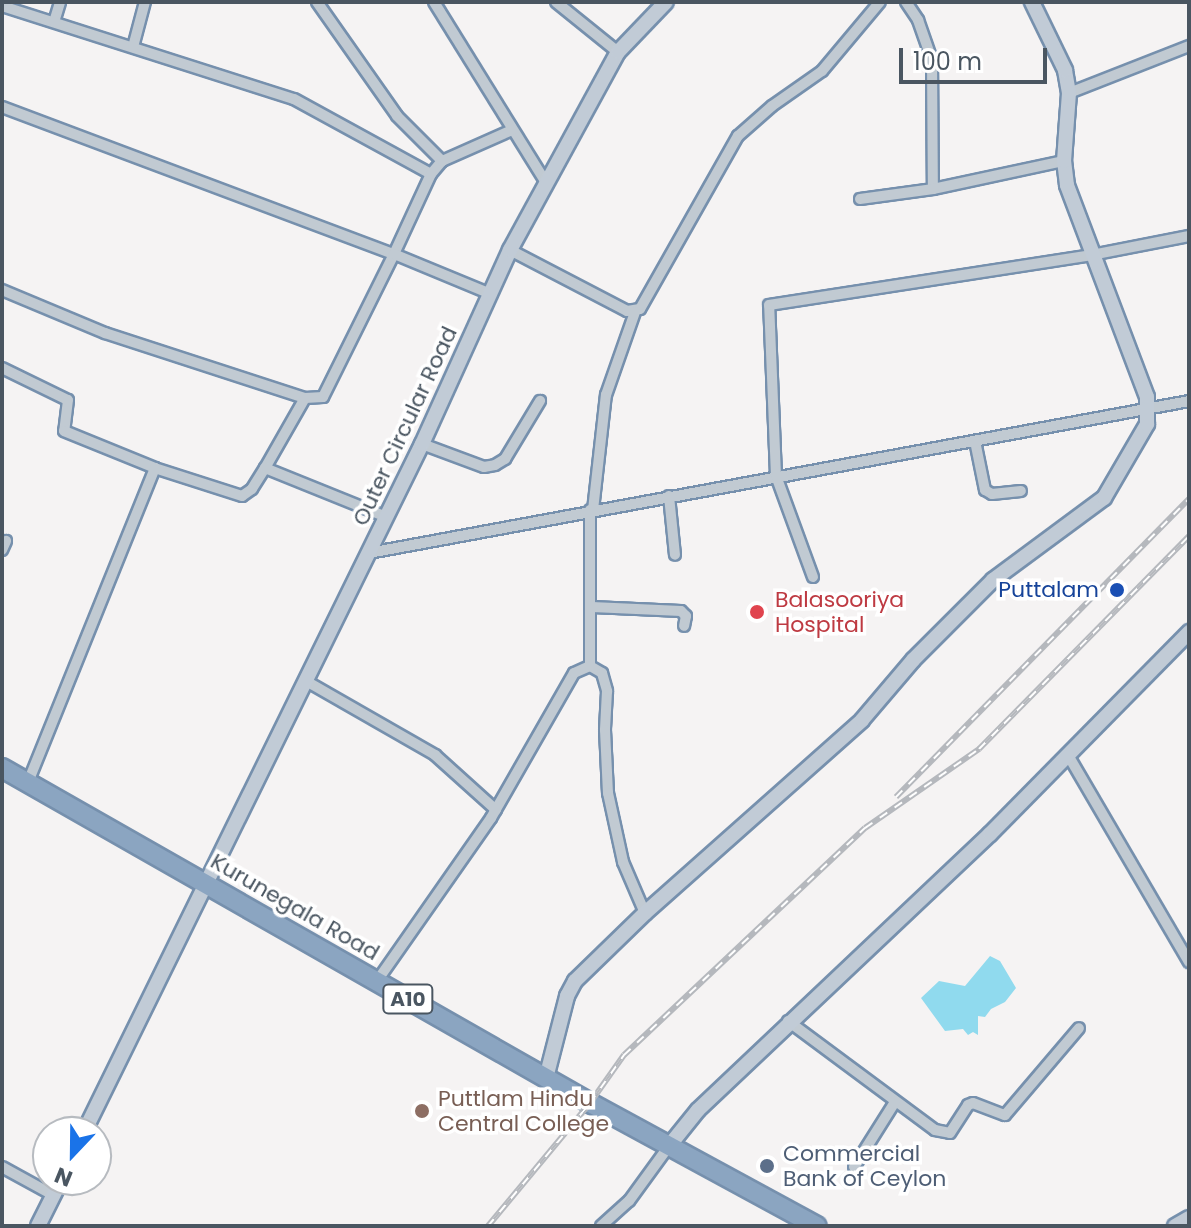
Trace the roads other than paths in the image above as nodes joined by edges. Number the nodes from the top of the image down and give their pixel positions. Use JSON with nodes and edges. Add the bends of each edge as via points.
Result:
{"nodes":[{"id":1,"x":60,"y":2,"type":"edge"},
{"id":2,"x":145,"y":2,"type":"edge"},
{"id":3,"x":317,"y":2,"type":"edge"},
{"id":4,"x":434,"y":2,"type":"edge"},
{"id":5,"x":556,"y":2,"type":"edge"},
{"id":6,"x":666,"y":2,"type":"edge"},
{"id":7,"x":880,"y":2,"type":"edge"},
{"id":8,"x":906,"y":2,"type":"edge"},
{"id":9,"x":1032,"y":2,"type":"edge"},
{"id":10,"x":2,"y":6,"type":"edge"},
{"id":11,"x":54,"y":22,"type":"junction"},
{"id":12,"x":1189,"y":46,"type":"edge"},
{"id":13,"x":133,"y":47,"type":"junction"},
{"id":14,"x":618,"y":52,"type":"junction"},
{"id":15,"x":1069,"y":93,"type":"junction"},
{"id":16,"x":2,"y":107,"type":"edge"},
{"id":17,"x":512,"y":130,"type":"junction"},
{"id":18,"x":442,"y":161,"type":"junction"},
{"id":19,"x":1064,"y":161,"type":"junction"},
{"id":20,"x":431,"y":174,"type":"junction"},
{"id":21,"x":547,"y":184,"type":"junction"},
{"id":22,"x":933,"y":189,"type":"junction"},
{"id":23,"x":860,"y":199,"type":"dead end"},
{"id":24,"x":1189,"y":236,"type":"edge"},
{"id":25,"x":510,"y":250,"type":"junction"},
{"id":26,"x":394,"y":254,"type":"junction"},
{"id":27,"x":1092,"y":255,"type":"junction"},
{"id":28,"x":2,"y":290,"type":"edge"},
{"id":29,"x":491,"y":294,"type":"junction"},
{"id":30,"x":635,"y":312,"type":"junction"},
{"id":31,"x":2,"y":368,"type":"edge"},
{"id":32,"x":305,"y":398,"type":"junction"},
{"id":33,"x":540,"y":401,"type":"dead end"},
{"id":34,"x":1189,"y":401,"type":"edge"},
{"id":35,"x":1149,"y":408,"type":"junction"},
{"id":36,"x":975,"y":441,"type":"junction"},
{"id":37,"x":422,"y":444,"type":"junction"},
{"id":38,"x":155,"y":468,"type":"junction"},
{"id":39,"x":265,"y":468,"type":"junction"},
{"id":40,"x":776,"y":476,"type":"junction"},
{"id":41,"x":1021,"y":491,"type":"dead end"},
{"id":42,"x":669,"y":496,"type":"junction"},
{"id":43,"x":592,"y":510,"type":"junction"},
{"id":44,"x":386,"y":517,"type":"junction"},
{"id":45,"x":369,"y":553,"type":"junction"},
{"id":46,"x":675,"y":555,"type":"dead end"},
{"id":47,"x":813,"y":577,"type":"dead end"},
{"id":48,"x":592,"y":607,"type":"junction"},
{"id":49,"x":684,"y":626,"type":"dead end"},
{"id":50,"x":1189,"y":632,"type":"edge"},
{"id":51,"x":590,"y":666,"type":"junction"},
{"id":52,"x":306,"y":681,"type":"junction"},
{"id":53,"x":1068,"y":755,"type":"junction"},
{"id":54,"x":2,"y":768,"type":"edge"},
{"id":55,"x":28,"y":783,"type":"junction"},
{"id":56,"x":496,"y":810,"type":"junction"},
{"id":57,"x":205,"y":883,"type":"junction"},
{"id":58,"x":645,"y":913,"type":"junction"},
{"id":59,"x":1189,"y":962,"type":"edge"},
{"id":60,"x":377,"y":981,"type":"junction"},
{"id":61,"x":788,"y":1021,"type":"junction"},
{"id":62,"x":1079,"y":1028,"type":"dead end"},
{"id":63,"x":546,"y":1078,"type":"junction"},
{"id":64,"x":895,"y":1102,"type":"junction"},
{"id":65,"x":92,"y":1116,"type":"edge"},
{"id":66,"x":669,"y":1146,"type":"junction"},
{"id":67,"x":2,"y":1167,"type":"edge"},
{"id":68,"x":854,"y":1167,"type":"dead end"},
{"id":69,"x":32,"y":1183,"type":"edge"},
{"id":70,"x":53,"y":1196,"type":"edge"},
{"id":71,"x":1189,"y":1218,"type":"edge"},
{"id":72,"x":38,"y":1226,"type":"edge"},
{"id":73,"x":601,"y":1226,"type":"edge"},
{"id":74,"x":817,"y":1226,"type":"edge"},
{"id":75,"x":1175,"y":1226,"type":"edge"}],
"edges":[{"from":1,"to":11,"type":"street"},
{"from":2,"to":13,"type":"street"},
{"from":3,"to":18,"type":"street","via":[[397,116]]},
{"from":4,"to":17,"type":"street"},
{"from":5,"to":14,"type":"street"},
{"from":6,"to":14,"type":"street","name":"Outer Circular Road"},
{"from":7,"to":30,"type":"street","via":[[822,71],[738,136]]},
{"from":8,"to":22,"type":"street","via":[[932,60]]},
{"from":9,"to":15,"type":"street","via":[[1065,70]]},
{"from":10,"to":11,"type":"street"},
{"from":11,"to":13,"type":"street"},
{"from":12,"to":15,"type":"street"},
{"from":13,"to":20,"type":"street","via":[[294,99]]},
{"from":14,"to":21,"type":"street","name":"Outer Circular Road"},
{"from":15,"to":19,"type":"street"},
{"from":16,"to":26,"type":"street"},
{"from":17,"to":18,"type":"street"},
{"from":17,"to":21,"type":"street"},
{"from":18,"to":20,"type":"street"},
{"from":19,"to":22,"type":"street"},
{"from":19,"to":27,"type":"street"},
{"from":20,"to":26,"type":"street"},
{"from":21,"to":25,"type":"street","name":"Outer Circular Road"},
{"from":22,"to":23,"type":"street"},
{"from":24,"to":27,"type":"street"},
{"from":25,"to":29,"type":"street","name":"Outer Circular Road"},
{"from":25,"to":30,"type":"street"},
{"from":26,"to":29,"type":"street"},
{"from":26,"to":32,"type":"street","via":[[323,397]]},
{"from":27,"to":35,"type":"street"},
{"from":27,"to":40,"type":"street","via":[[769,305]]},
{"from":28,"to":32,"type":"street","via":[[105,333]]},
{"from":29,"to":37,"type":"street","name":"Outer Circular Road"},
{"from":30,"to":43,"type":"street","via":[[606,395]]},
{"from":31,"to":38,"type":"street","via":[[68,400],[64,431]]},
{"from":32,"to":39,"type":"street"},
{"from":33,"to":37,"type":"street","via":[[505,459],[495,465],[484,467]]},
{"from":34,"to":35,"type":"street"},
{"from":35,"to":36,"type":"street"},
{"from":35,"to":58,"type":"street","via":[[1132,456],[1104,498],[993,580],[862,720]]},
{"from":36,"to":40,"type":"street"},
{"from":36,"to":41,"type":"street","via":[[985,490]]},
{"from":37,"to":44,"type":"street","name":"Outer Circular Road"},
{"from":38,"to":39,"type":"street","via":[[242,496]]},
{"from":38,"to":55,"type":"street"},
{"from":39,"to":44,"type":"street"},
{"from":40,"to":42,"type":"street"},
{"from":40,"to":47,"type":"street"},
{"from":42,"to":43,"type":"street"},
{"from":42,"to":46,"type":"street"},
{"from":43,"to":45,"type":"street"},
{"from":43,"to":48,"type":"street"},
{"from":44,"to":45,"type":"street","name":"Outer Circular Road"},
{"from":45,"to":52,"type":"street","name":"Outer Circular Road"},
{"from":48,"to":49,"type":"street","via":[[681,611]]},
{"from":48,"to":51,"type":"street"},
{"from":50,"to":53,"type":"street"},
{"from":51,"to":56,"type":"street","via":[[574,673]]},
{"from":51,"to":58,"type":"street","via":[[602,673],[607,691],[608,793],[623,862]]},
{"from":52,"to":56,"type":"street","via":[[435,755]]},
{"from":52,"to":57,"type":"street","name":"Outer Circular Road"},
{"from":53,"to":59,"type":"street"},
{"from":53,"to":61,"type":"street"},
{"from":54,"to":55,"type":"highway","name":"Kurunegala Road","number":"A10"},
{"from":55,"to":57,"type":"highway","name":"Kurunegala Road","number":"A10"},
{"from":56,"to":60,"type":"street"},
{"from":57,"to":60,"type":"highway","name":"Kurunegala Road","number":"A10"},
{"from":57,"to":65,"type":"street","name":"Outer Circular Road"},
{"from":58,"to":63,"type":"street","via":[[575,981]]},
{"from":60,"to":63,"type":"highway","name":"Kurunegala Road","number":"A10"},
{"from":61,"to":64,"type":"street"},
{"from":61,"to":66,"type":"street"},
{"from":62,"to":64,"type":"street","via":[[1005,1115],[973,1103],[946,1133]]},
{"from":63,"to":66,"type":"highway","name":"Kurunegala Road","number":"A10"},
{"from":64,"to":68,"type":"street"},
{"from":66,"to":73,"type":"street","via":[[629,1201]]},
{"from":66,"to":74,"type":"highway","name":"Kurunegala Road","number":"A10"},
{"from":67,"to":69,"type":"street"},
{"from":70,"to":72,"type":"street"},
{"from":71,"to":75,"type":"street"}]}
